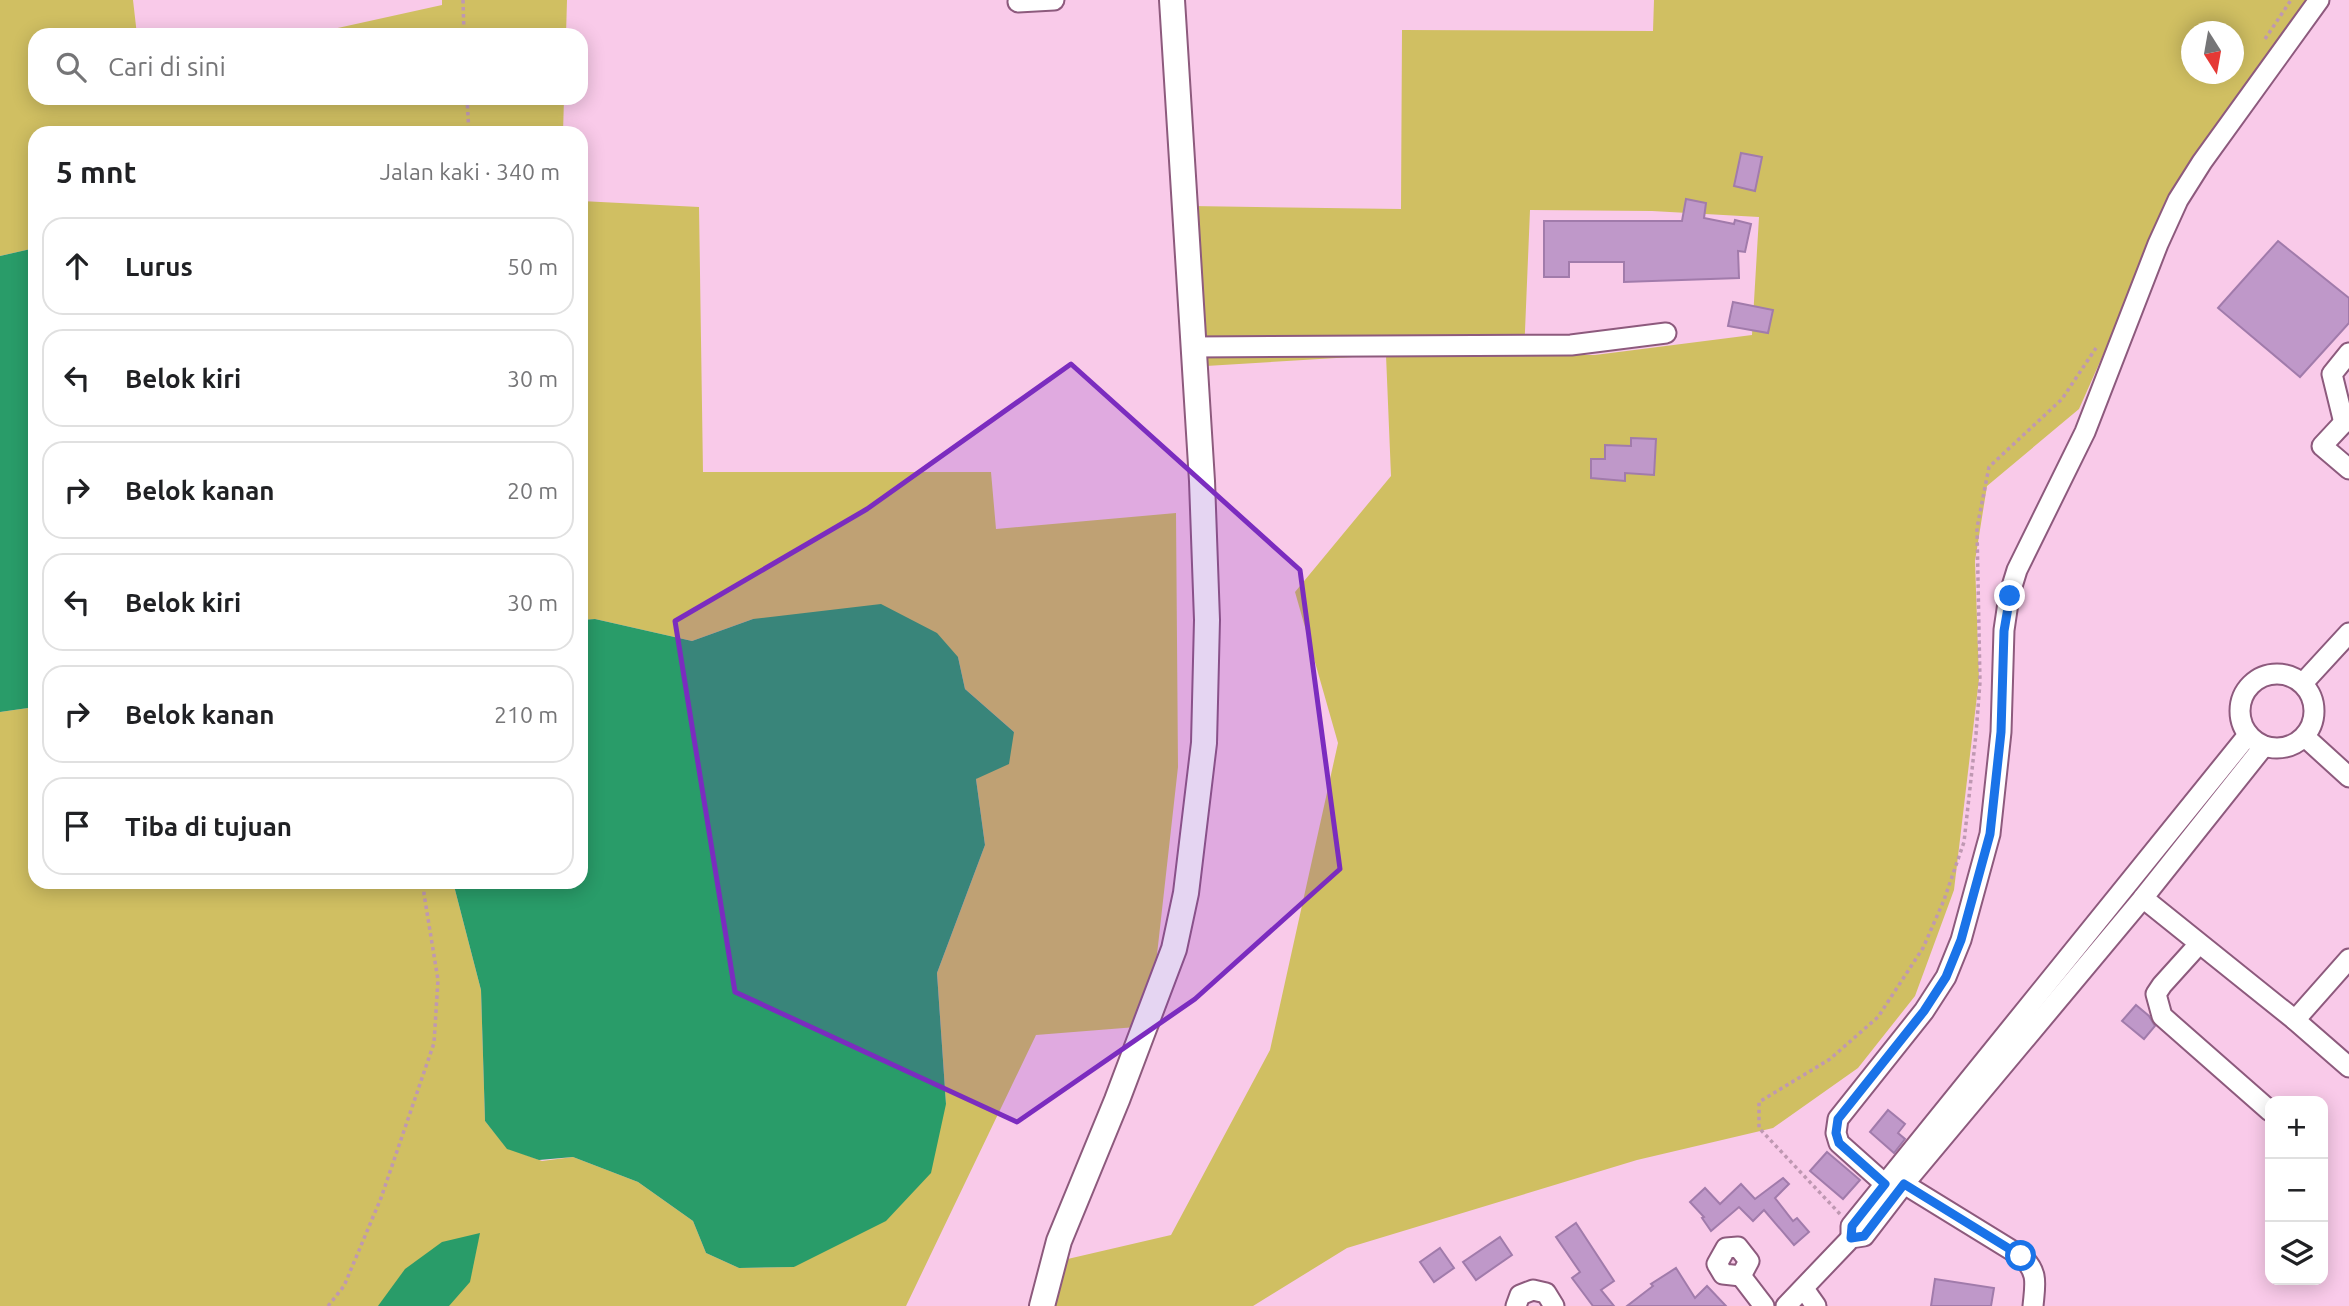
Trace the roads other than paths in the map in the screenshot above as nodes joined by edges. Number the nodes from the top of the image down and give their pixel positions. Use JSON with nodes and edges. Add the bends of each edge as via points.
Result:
{"nodes":[{"id":1,"x":1054,"y":0,"type":"edge"},
{"id":2,"x":1172,"y":0,"type":"edge"},
{"id":3,"x":2319,"y":0,"type":"edge"},
{"id":4,"x":1018,"y":2,"type":"dead end"},
{"id":5,"x":1666,"y":333,"type":"dead end"},
{"id":6,"x":1192,"y":347,"type":"junction"},
{"id":7,"x":2349,"y":353,"type":"edge"},
{"id":8,"x":2346,"y":420,"type":"edge"},
{"id":9,"x":2349,"y":469,"type":"edge"},
{"id":10,"x":2349,"y":633,"type":"edge"},
{"id":11,"x":2303,"y":683,"type":"junction"},
{"id":12,"x":2305,"y":737,"type":"junction"},
{"id":13,"x":2256,"y":741,"type":"junction"},
{"id":14,"x":2349,"y":777,"type":"edge"},
{"id":15,"x":2143,"y":898,"type":"junction"},
{"id":16,"x":2199,"y":944,"type":"junction"},
{"id":17,"x":2349,"y":959,"type":"edge"},
{"id":18,"x":2295,"y":1020,"type":"junction"},
{"id":19,"x":2349,"y":1067,"type":"edge"},
{"id":20,"x":2265,"y":1107,"type":"edge"},
{"id":21,"x":1894,"y":1184,"type":"junction"},
{"id":22,"x":1741,"y":1276,"type":"dead end"},
{"id":23,"x":1804,"y":1289,"type":"junction"},
{"id":24,"x":1042,"y":1306,"type":"edge"},
{"id":25,"x":1516,"y":1306,"type":"edge"},
{"id":26,"x":1554,"y":1306,"type":"edge"},
{"id":27,"x":1764,"y":1306,"type":"edge"},
{"id":28,"x":1786,"y":1306,"type":"edge"},
{"id":29,"x":1816,"y":1306,"type":"edge"},
{"id":30,"x":2033,"y":1306,"type":"edge"}],
"edges":[{"from":1,"to":4,"type":"street"},
{"from":2,"to":6,"type":"main road"},
{"from":3,"to":21,"type":"street","via":[[2178,201],[2085,432],[2017,570],[2004,631],[2001,732],[1990,834],[1961,940],[1946,977],[1924,1011],[1838,1119],[1839,1143]]},
{"from":5,"to":6,"type":"street","via":[[1571,345]]},
{"from":6,"to":24,"type":"main road","via":[[1207,620],[1204,743],[1186,893],[1174,949],[1059,1241]]},
{"from":7,"to":8,"type":"street","via":[[2332,374]]},
{"from":8,"to":9,"type":"street","via":[[2322,446]]},
{"from":10,"to":11,"type":"street"},
{"from":11,"to":12,"type":"street","via":[[2315,706],[2314,723]]},
{"from":11,"to":13,"type":"street","via":[[2286,673],[2275,673],[2255,679],[2242,695],[2239,716]]},
{"from":12,"to":13,"type":"street","via":[[2286,748]]},
{"from":12,"to":14,"type":"street"},
{"from":13,"to":15,"type":"street"},
{"from":13,"to":21,"type":"street"},
{"from":15,"to":16,"type":"street"},
{"from":15,"to":21,"type":"street"},
{"from":16,"to":18,"type":"street"},
{"from":16,"to":20,"type":"street","via":[[2157,994],[2162,1016]]},
{"from":17,"to":18,"type":"street"},
{"from":18,"to":19,"type":"street"},
{"from":21,"to":23,"type":"street","via":[[1852,1226],[1851,1238]]},
{"from":21,"to":30,"type":"street","via":[[2021,1256],[2031,1265],[2035,1279]]},
{"from":22,"to":27,"type":"street"},
{"from":23,"to":28,"type":"street"},
{"from":23,"to":29,"type":"street"},
{"from":25,"to":26,"type":"street","via":[[1520,1295],[1533,1290],[1546,1293]]}]}
